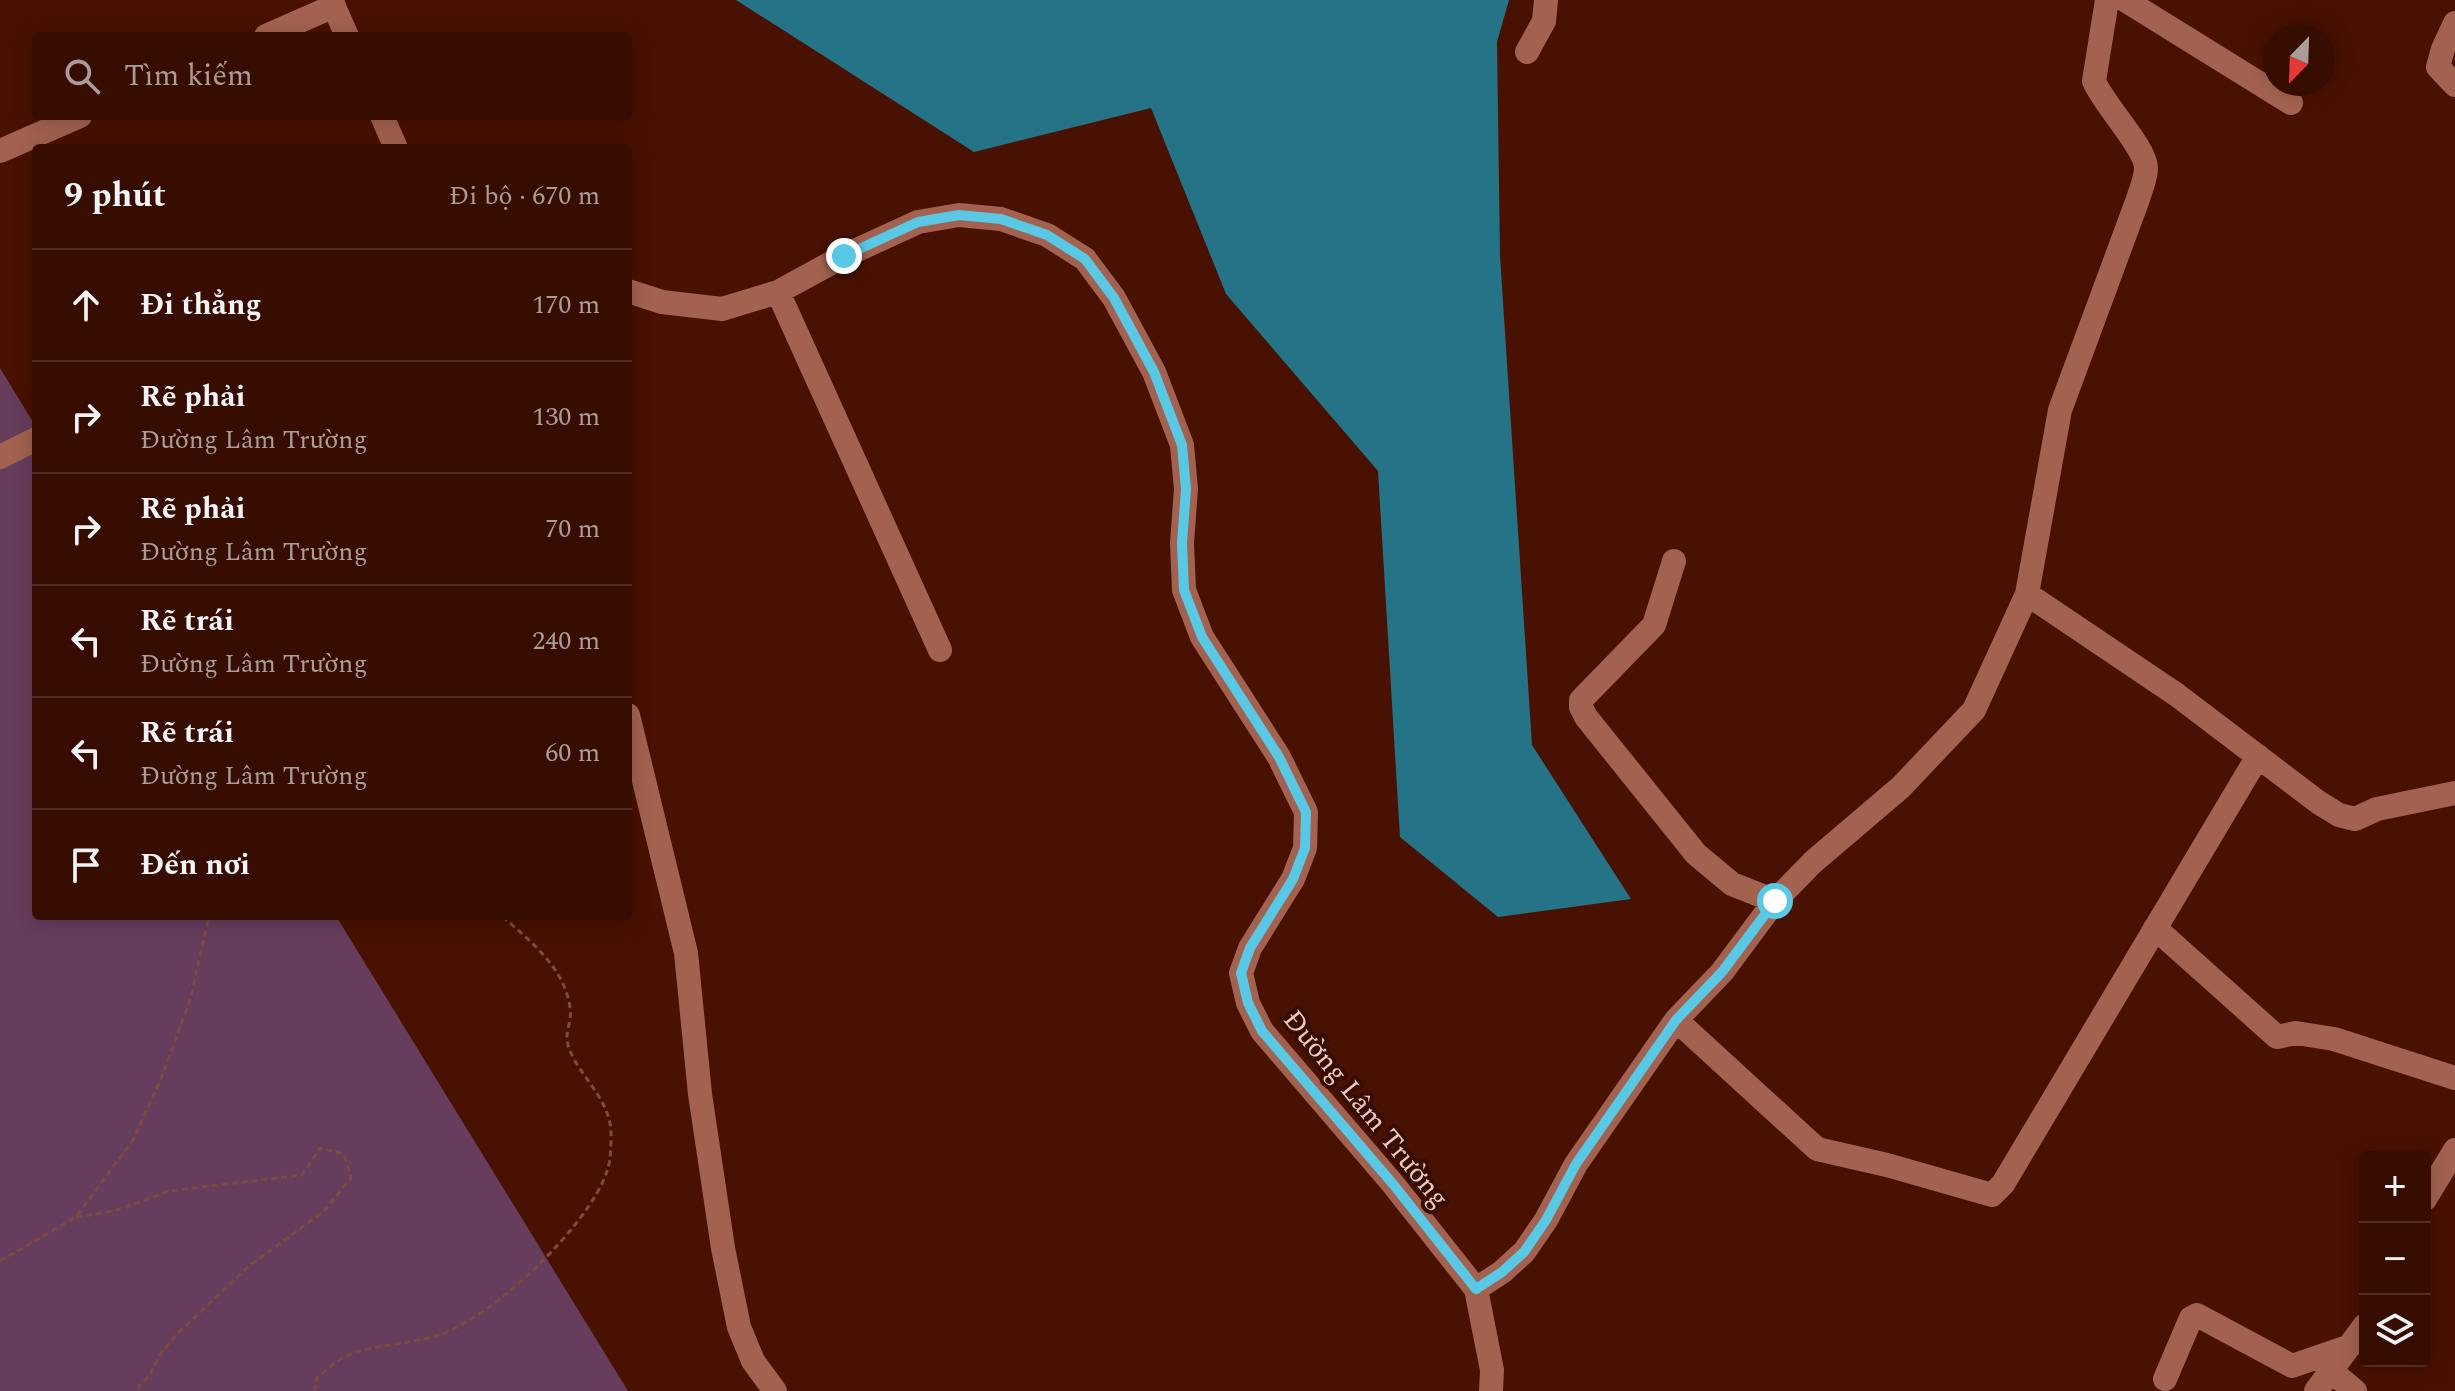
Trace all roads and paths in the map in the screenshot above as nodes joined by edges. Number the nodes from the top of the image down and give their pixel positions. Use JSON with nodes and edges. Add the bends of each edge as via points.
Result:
{"nodes":[{"id":1,"x":1546,"y":0,"type":"edge"},
{"id":2,"x":2107,"y":0,"type":"edge"},
{"id":3,"x":2125,"y":0,"type":"edge"},
{"id":4,"x":332,"y":3,"type":"edge"},
{"id":5,"x":2455,"y":23,"type":"edge"},
{"id":6,"x":274,"y":32,"type":"edge"},
{"id":7,"x":345,"y":32,"type":"edge"},
{"id":8,"x":1527,"y":52,"type":"dead end"},
{"id":9,"x":2455,"y":85,"type":"edge"},
{"id":10,"x":2291,"y":103,"type":"dead end"},
{"id":11,"x":71,"y":120,"type":"edge"},
{"id":12,"x":384,"y":120,"type":"edge"},
{"id":13,"x":394,"y":144,"type":"edge"},
{"id":14,"x":0,"y":151,"type":"edge"},
{"id":15,"x":632,"y":292,"type":"edge"},
{"id":16,"x":778,"y":292,"type":"junction"},
{"id":17,"x":32,"y":441,"type":"edge"},
{"id":18,"x":0,"y":457,"type":"edge"},
{"id":19,"x":1674,"y":561,"type":"dead end"},
{"id":20,"x":2027,"y":594,"type":"junction"},
{"id":21,"x":940,"y":650,"type":"dead end"},
{"id":22,"x":632,"y":731,"type":"edge"},
{"id":23,"x":2258,"y":756,"type":"junction"},
{"id":24,"x":2455,"y":793,"type":"edge"},
{"id":25,"x":1775,"y":901,"type":"junction"},
{"id":26,"x":208,"y":920,"type":"edge"},
{"id":27,"x":506,"y":920,"type":"edge"},
{"id":28,"x":2155,"y":928,"type":"junction"},
{"id":29,"x":1676,"y":1020,"type":"junction"},
{"id":30,"x":2455,"y":1078,"type":"edge"},
{"id":31,"x":2455,"y":1150,"type":"edge"},
{"id":32,"x":2431,"y":1189,"type":"edge"},
{"id":33,"x":76,"y":1217,"type":"junction"},
{"id":34,"x":0,"y":1261,"type":"edge"},
{"id":35,"x":1476,"y":1289,"type":"junction"},
{"id":36,"x":2359,"y":1333,"type":"edge"},
{"id":37,"x":2350,"y":1346,"type":"junction"},
{"id":38,"x":2331,"y":1371,"type":"junction"},
{"id":39,"x":2165,"y":1379,"type":"dead end"},
{"id":40,"x":136,"y":1391,"type":"edge"},
{"id":41,"x":314,"y":1391,"type":"edge"},
{"id":42,"x":775,"y":1391,"type":"edge"},
{"id":43,"x":1491,"y":1391,"type":"edge"},
{"id":44,"x":2316,"y":1391,"type":"edge"},
{"id":45,"x":2355,"y":1391,"type":"edge"}],
"edges":[{"from":1,"to":8,"type":"street","via":[[1544,21]]},
{"from":2,"to":20,"type":"street","via":[[2094,81],[2143,156],[2145,172],[2060,410]]},
{"from":3,"to":10,"type":"street"},
{"from":4,"to":6,"type":"street"},
{"from":4,"to":7,"type":"street"},
{"from":5,"to":9,"type":"street","via":[[2438,67]]},
{"from":11,"to":14,"type":"street"},
{"from":12,"to":13,"type":"street"},
{"from":15,"to":16,"type":"street","name":"Đường Lâm Trường","via":[[662,302],[722,309]]},
{"from":16,"to":21,"type":"street"},
{"from":16,"to":35,"type":"street","name":"Đường Lâm Trường","via":[[918,222],[959,215],[1001,219],[1047,235],[1085,259],[1114,298],[1154,372],[1182,445],[1184,590],[1202,637],[1279,757],[1306,812],[1305,848],[1293,879],[1250,948],[1241,973],[1248,1003],[1262,1031]]},
{"from":17,"to":18,"type":"street"},
{"from":19,"to":25,"type":"street","via":[[1654,625],[1581,700],[1581,707],[1696,854],[1732,884]]},
{"from":20,"to":23,"type":"street"},
{"from":20,"to":25,"type":"street","via":[[1974,710],[1901,787]]},
{"from":22,"to":42,"type":"street","via":[[686,953],[702,1110],[739,1327],[753,1361]]},
{"from":23,"to":24,"type":"street","via":[[2318,802],[2355,819],[2377,809]]},
{"from":23,"to":28,"type":"street"},
{"from":25,"to":29,"type":"street","via":[[1722,972]]},
{"from":26,"to":33,"type":"path","via":[[190,1000],[161,1079],[133,1140]]},
{"from":27,"to":41,"type":"path","via":[[566,985],[571,1011],[565,1034],[573,1058],[608,1114],[607,1171],[570,1230],[538,1268],[467,1323],[436,1336],[345,1356],[317,1378]]},
{"from":28,"to":29,"type":"street","via":[[1992,1195],[1817,1149]]},
{"from":28,"to":30,"type":"street","via":[[2277,1037],[2296,1033],[2334,1039]]},
{"from":29,"to":35,"type":"street","via":[[1576,1164],[1524,1252]]},
{"from":31,"to":32,"type":"street"},
{"from":33,"to":34,"type":"path"},
{"from":33,"to":40,"type":"path","via":[[114,1211],[169,1191],[302,1175],[320,1148],[344,1154],[351,1178],[323,1212],[249,1266],[178,1333]]},
{"from":35,"to":43,"type":"street","name":"Đường Lâm Trường","via":[[1492,1370]]},
{"from":36,"to":37,"type":"street"},
{"from":37,"to":38,"type":"street"},
{"from":37,"to":39,"type":"street","via":[[2292,1366],[2197,1315],[2191,1318]]},
{"from":38,"to":44,"type":"street"},
{"from":38,"to":45,"type":"street"}]}
